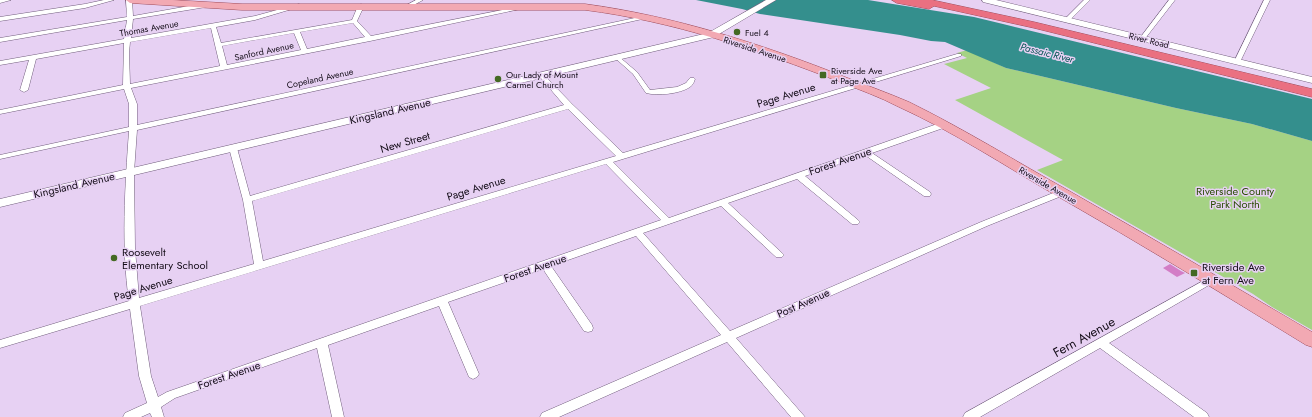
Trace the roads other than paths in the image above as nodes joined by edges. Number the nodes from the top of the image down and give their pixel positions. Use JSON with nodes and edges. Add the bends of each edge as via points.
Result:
{"nodes":[{"id":1,"x":8,"y":0,"type":"edge"},
{"id":2,"x":111,"y":0,"type":"edge"},
{"id":3,"x":130,"y":0,"type":"edge"},
{"id":4,"x":420,"y":0,"type":"edge"},
{"id":5,"x":772,"y":0,"type":"edge"},
{"id":6,"x":897,"y":0,"type":"edge"},
{"id":7,"x":918,"y":0,"type":"edge"},
{"id":8,"x":939,"y":0,"type":"edge"},
{"id":9,"x":960,"y":0,"type":"edge"},
{"id":10,"x":1087,"y":0,"type":"edge"},
{"id":11,"x":1172,"y":0,"type":"edge"},
{"id":12,"x":1266,"y":0,"type":"edge"},
{"id":13,"x":0,"y":1,"type":"edge"},
{"id":14,"x":166,"y":1,"type":"edge"},
{"id":15,"x":991,"y":1,"type":"edge"},
{"id":16,"x":206,"y":5,"type":"junction"},
{"id":17,"x":300,"y":6,"type":"junction"},
{"id":18,"x":361,"y":6,"type":"junction"},
{"id":19,"x":408,"y":6,"type":"junction"},
{"id":20,"x":531,"y":6,"type":"junction"},
{"id":21,"x":130,"y":18,"type":"junction"},
{"id":22,"x":644,"y":18,"type":"junction"},
{"id":23,"x":0,"y":19,"type":"edge"},
{"id":24,"x":1067,"y":20,"type":"junction"},
{"id":25,"x":354,"y":21,"type":"junction"},
{"id":26,"x":213,"y":25,"type":"junction"},
{"id":27,"x":1056,"y":30,"type":"junction"},
{"id":28,"x":296,"y":31,"type":"junction"},
{"id":29,"x":711,"y":35,"type":"junction"},
{"id":30,"x":370,"y":39,"type":"junction"},
{"id":31,"x":1142,"y":39,"type":"junction"},
{"id":32,"x":0,"y":40,"type":"edge"},
{"id":33,"x":128,"y":40,"type":"junction"},
{"id":34,"x":218,"y":45,"type":"junction"},
{"id":35,"x":305,"y":52,"type":"junction"},
{"id":36,"x":959,"y":55,"type":"dead end"},
{"id":37,"x":33,"y":57,"type":"junction"},
{"id":38,"x":617,"y":57,"type":"junction"},
{"id":39,"x":0,"y":63,"type":"edge"},
{"id":40,"x":1232,"y":64,"type":"junction"},
{"id":41,"x":224,"y":68,"type":"junction"},
{"id":42,"x":542,"y":76,"type":"junction"},
{"id":43,"x":692,"y":80,"type":"dead end"},
{"id":44,"x":1312,"y":80,"type":"edge"},
{"id":45,"x":859,"y":86,"type":"junction"},
{"id":46,"x":127,"y":87,"type":"junction"},
{"id":47,"x":1312,"y":87,"type":"edge"},
{"id":48,"x":24,"y":90,"type":"dead end"},
{"id":49,"x":1312,"y":93,"type":"edge"},
{"id":50,"x":569,"y":106,"type":"junction"},
{"id":51,"x":0,"y":112,"type":"edge"},
{"id":52,"x":943,"y":125,"type":"junction"},
{"id":53,"x":133,"y":128,"type":"junction"},
{"id":54,"x":233,"y":148,"type":"junction"},
{"id":55,"x":866,"y":152,"type":"junction"},
{"id":56,"x":0,"y":157,"type":"edge"},
{"id":57,"x":622,"y":157,"type":"junction"},
{"id":58,"x":607,"y":161,"type":"junction"},
{"id":59,"x":130,"y":172,"type":"junction"},
{"id":60,"x":799,"y":176,"type":"junction"},
{"id":61,"x":1061,"y":192,"type":"junction"},
{"id":62,"x":927,"y":194,"type":"dead end"},
{"id":63,"x":246,"y":200,"type":"junction"},
{"id":64,"x":0,"y":203,"type":"edge"},
{"id":65,"x":723,"y":203,"type":"junction"},
{"id":66,"x":668,"y":222,"type":"junction"},
{"id":67,"x":855,"y":222,"type":"dead end"},
{"id":68,"x":638,"y":233,"type":"junction"},
{"id":69,"x":779,"y":255,"type":"dead end"},
{"id":70,"x":546,"y":264,"type":"junction"},
{"id":71,"x":259,"y":266,"type":"junction"},
{"id":72,"x":1212,"y":279,"type":"junction"},
{"id":73,"x":442,"y":301,"type":"junction"},
{"id":74,"x":134,"y":304,"type":"junction"},
{"id":75,"x":588,"y":328,"type":"dead end"},
{"id":76,"x":728,"y":336,"type":"junction"},
{"id":77,"x":1312,"y":340,"type":"edge"},
{"id":78,"x":322,"y":343,"type":"junction"},
{"id":79,"x":1101,"y":343,"type":"junction"},
{"id":80,"x":0,"y":344,"type":"edge"},
{"id":81,"x":474,"y":374,"type":"dead end"},
{"id":82,"x":156,"y":412,"type":"edge"},
{"id":83,"x":974,"y":416,"type":"edge"},
{"id":84,"x":129,"y":417,"type":"edge"},
{"id":85,"x":338,"y":417,"type":"edge"},
{"id":86,"x":546,"y":417,"type":"edge"},
{"id":87,"x":799,"y":417,"type":"edge"},
{"id":88,"x":1203,"y":417,"type":"edge"}],
"edges":[{"from":1,"to":13,"type":"street"},
{"from":2,"to":23,"type":"street"},
{"from":3,"to":14,"type":"main road","name":"Riverside Avenue"},
{"from":3,"to":21,"type":"street"},
{"from":4,"to":19,"type":"street"},
{"from":5,"to":29,"type":"main road","name":"Kingsland Avenue"},
{"from":6,"to":27,"type":"highway"},
{"from":7,"to":27,"type":"highway"},
{"from":8,"to":40,"type":"highway"},
{"from":9,"to":40,"type":"highway"},
{"from":10,"to":24,"type":"street"},
{"from":11,"to":31,"type":"street"},
{"from":12,"to":40,"type":"street"},
{"from":14,"to":16,"type":"main road","name":"Riverside Avenue"},
{"from":15,"to":24,"type":"main road","name":"River Road"},
{"from":16,"to":17,"type":"main road","name":"Riverside Avenue"},
{"from":16,"to":21,"type":"street"},
{"from":17,"to":18,"type":"main road","name":"Riverside Avenue"},
{"from":17,"to":26,"type":"street","name":"Thomas Avenue"},
{"from":18,"to":19,"type":"main road","name":"Riverside Avenue"},
{"from":18,"to":25,"type":"street"},
{"from":19,"to":20,"type":"main road","name":"Riverside Avenue"},
{"from":20,"to":22,"type":"main road","name":"Riverside Avenue","via":[[598,8]]},
{"from":20,"to":30,"type":"street","name":"Sanford Avenue"},
{"from":21,"to":32,"type":"street"},
{"from":21,"to":33,"type":"street"},
{"from":22,"to":29,"type":"main road","name":"Riverside Avenue"},
{"from":22,"to":53,"type":"street","name":"Copeland Avenue"},
{"from":24,"to":31,"type":"main road","name":"River Road"},
{"from":25,"to":28,"type":"street"},
{"from":25,"to":30,"type":"street"},
{"from":26,"to":33,"type":"street","name":"Thomas Avenue"},
{"from":26,"to":34,"type":"street"},
{"from":27,"to":49,"type":"highway"},
{"from":28,"to":34,"type":"street"},
{"from":28,"to":35,"type":"street"},
{"from":29,"to":38,"type":"main road","name":"Kingsland Avenue"},
{"from":29,"to":45,"type":"main road","name":"Riverside Avenue","via":[[772,53]]},
{"from":30,"to":35,"type":"street","name":"Sanford Avenue"},
{"from":31,"to":40,"type":"main road","name":"River Road"},
{"from":33,"to":37,"type":"street","name":"Thomas Avenue"},
{"from":33,"to":46,"type":"street"},
{"from":34,"to":41,"type":"street"},
{"from":35,"to":41,"type":"street","name":"Sanford Avenue"},
{"from":36,"to":45,"type":"street","name":"Page Avenue"},
{"from":37,"to":39,"type":"street","name":"Thomas Avenue"},
{"from":37,"to":48,"type":"street"},
{"from":38,"to":42,"type":"main road","name":"Kingsland Avenue"},
{"from":38,"to":43,"type":"street","via":[[635,73],[648,92],[666,92],[688,85]]},
{"from":40,"to":44,"type":"main road","name":"River Road"},
{"from":40,"to":47,"type":"highway"},
{"from":41,"to":46,"type":"street","name":"Sanford Avenue"},
{"from":42,"to":50,"type":"street"},
{"from":42,"to":54,"type":"main road","name":"Kingsland Avenue"},
{"from":45,"to":52,"type":"main road","name":"Riverside Avenue","via":[[903,104]]},
{"from":45,"to":57,"type":"street","name":"Page Avenue"},
{"from":46,"to":51,"type":"street","name":"Sanford Avenue"},
{"from":46,"to":53,"type":"street","via":[[133,104]]},
{"from":50,"to":57,"type":"street"},
{"from":50,"to":63,"type":"street","name":"New Street"},
{"from":52,"to":55,"type":"street","name":"Forest Avenue"},
{"from":52,"to":61,"type":"main road","name":"Riverside Avenue"},
{"from":53,"to":56,"type":"street","name":"Copeland Avenue"},
{"from":53,"to":59,"type":"street"},
{"from":54,"to":59,"type":"main road","name":"Kingsland Avenue"},
{"from":54,"to":63,"type":"street"},
{"from":55,"to":60,"type":"street","name":"Forest Avenue"},
{"from":55,"to":62,"type":"street"},
{"from":57,"to":58,"type":"street","name":"Page Avenue"},
{"from":58,"to":66,"type":"street"},
{"from":58,"to":71,"type":"street","name":"Page Avenue"},
{"from":59,"to":64,"type":"main road","name":"Kingsland Avenue"},
{"from":59,"to":74,"type":"street","via":[[130,249]]},
{"from":60,"to":65,"type":"street","name":"Forest Avenue"},
{"from":60,"to":67,"type":"street"},
{"from":61,"to":72,"type":"main road","name":"Riverside Avenue"},
{"from":61,"to":76,"type":"street","name":"Post Avenue"},
{"from":63,"to":71,"type":"street"},
{"from":65,"to":66,"type":"street","name":"Forest Avenue"},
{"from":65,"to":69,"type":"street"},
{"from":66,"to":68,"type":"street","name":"Forest Avenue"},
{"from":68,"to":70,"type":"street","name":"Forest Avenue"},
{"from":68,"to":76,"type":"street"},
{"from":70,"to":73,"type":"street","name":"Forest Avenue"},
{"from":70,"to":75,"type":"street"},
{"from":71,"to":74,"type":"street","name":"Page Avenue"},
{"from":72,"to":77,"type":"main road","name":"Riverside Avenue"},
{"from":72,"to":79,"type":"street","name":"Fern Avenue"},
{"from":73,"to":78,"type":"street","name":"Forest Avenue"},
{"from":73,"to":81,"type":"street"},
{"from":74,"to":80,"type":"street","name":"Page Avenue"},
{"from":74,"to":82,"type":"street","via":[[145,376]]},
{"from":76,"to":86,"type":"street","name":"Post Avenue"},
{"from":76,"to":87,"type":"street"},
{"from":78,"to":82,"type":"street","name":"Forest Avenue","via":[[171,395]]},
{"from":78,"to":85,"type":"street"},
{"from":79,"to":83,"type":"street","name":"Fern Avenue"},
{"from":79,"to":88,"type":"street"},
{"from":82,"to":84,"type":"street","name":"Forest Avenue"}]}
